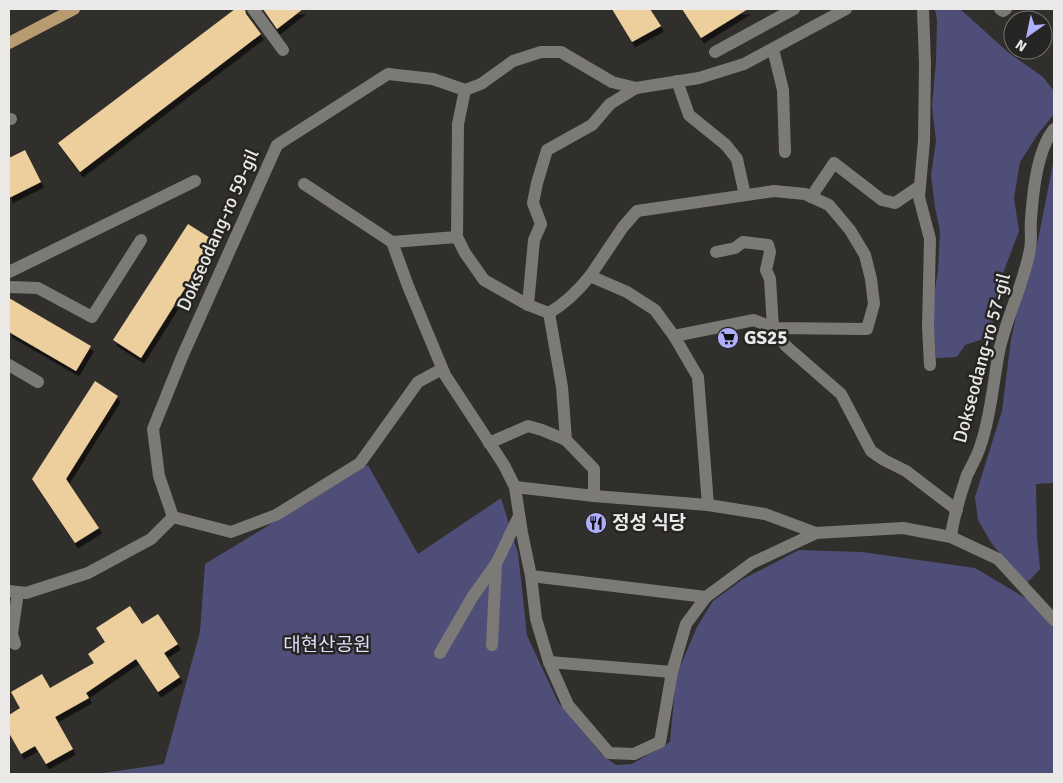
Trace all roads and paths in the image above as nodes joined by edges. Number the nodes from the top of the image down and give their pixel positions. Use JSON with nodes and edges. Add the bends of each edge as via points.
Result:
{"nodes":[{"id":1,"x":74,"y":9,"type":"edge"},
{"id":2,"x":253,"y":9,"type":"edge"},
{"id":3,"x":794,"y":9,"type":"edge"},
{"id":4,"x":846,"y":9,"type":"edge"},
{"id":5,"x":923,"y":9,"type":"edge"},
{"id":6,"x":1000,"y":9,"type":"edge"},
{"id":7,"x":1006,"y":9,"type":"edge"},
{"id":8,"x":9,"y":43,"type":"edge"},
{"id":9,"x":774,"y":49,"type":"junction"},
{"id":10,"x":283,"y":50,"type":"dead end"},
{"id":11,"x":715,"y":52,"type":"dead end"},
{"id":12,"x":677,"y":81,"type":"junction"},
{"id":13,"x":636,"y":88,"type":"junction"},
{"id":14,"x":464,"y":90,"type":"junction"},
{"id":15,"x":1054,"y":129,"type":"edge"},
{"id":16,"x":785,"y":152,"type":"dead end"},
{"id":17,"x":195,"y":180,"type":"dead end"},
{"id":18,"x":304,"y":184,"type":"dead end"},
{"id":19,"x":920,"y":186,"type":"junction"},
{"id":20,"x":745,"y":195,"type":"junction"},
{"id":21,"x":812,"y":197,"type":"junction"},
{"id":22,"x":456,"y":237,"type":"junction"},
{"id":23,"x":141,"y":240,"type":"dead end"},
{"id":24,"x":392,"y":242,"type":"junction"},
{"id":25,"x":716,"y":252,"type":"dead end"},
{"id":26,"x":9,"y":272,"type":"edge"},
{"id":27,"x":590,"y":276,"type":"junction"},
{"id":28,"x":9,"y":287,"type":"edge"},
{"id":29,"x":528,"y":305,"type":"junction"},
{"id":30,"x":549,"y":313,"type":"junction"},
{"id":31,"x":773,"y":328,"type":"junction"},
{"id":32,"x":674,"y":336,"type":"junction"},
{"id":33,"x":930,"y":365,"type":"dead end"},
{"id":34,"x":10,"y":368,"type":"edge"},
{"id":35,"x":442,"y":369,"type":"junction"},
{"id":36,"x":38,"y":382,"type":"dead end"},
{"id":37,"x":566,"y":440,"type":"junction"},
{"id":38,"x":489,"y":443,"type":"junction"},
{"id":39,"x":515,"y":487,"type":"junction"},
{"id":40,"x":594,"y":496,"type":"junction"},
{"id":41,"x":708,"y":505,"type":"junction"},
{"id":42,"x":958,"y":510,"type":"junction"},
{"id":43,"x":519,"y":516,"type":"junction"},
{"id":44,"x":173,"y":517,"type":"junction"},
{"id":45,"x":816,"y":533,"type":"junction"},
{"id":46,"x":951,"y":537,"type":"junction"},
{"id":47,"x":496,"y":564,"type":"junction"},
{"id":48,"x":531,"y":576,"type":"junction"},
{"id":49,"x":13,"y":592,"type":"edge"},
{"id":50,"x":706,"y":597,"type":"junction"},
{"id":51,"x":1054,"y":620,"type":"edge"},
{"id":52,"x":15,"y":644,"type":"dead end"},
{"id":53,"x":492,"y":645,"type":"dead end"},
{"id":54,"x":440,"y":652,"type":"dead end"},
{"id":55,"x":549,"y":662,"type":"junction"},
{"id":56,"x":672,"y":672,"type":"junction"}],
"edges":[{"from":1,"to":8,"type":"main road"},
{"from":2,"to":10,"type":"street"},
{"from":3,"to":11,"type":"street"},
{"from":4,"to":9,"type":"street"},
{"from":5,"to":19,"type":"street","via":[[926,64]]},
{"from":6,"to":7,"type":"street"},
{"from":9,"to":12,"type":"street","via":[[744,64],[699,78]]},
{"from":9,"to":16,"type":"street","via":[[783,90]]},
{"from":12,"to":13,"type":"street"},
{"from":12,"to":20,"type":"street","via":[[689,115],[726,145],[737,159]]},
{"from":13,"to":14,"type":"street","via":[[612,82],[561,52],[542,52],[513,61],[482,84]]},
{"from":13,"to":29,"type":"street","via":[[610,104],[592,125],[547,150],[534,203],[541,224],[534,240]]},
{"from":14,"to":22,"type":"street","via":[[458,124]]},
{"from":14,"to":44,"type":"street","name":"Dokseodang-ro 59-gil","via":[[433,79],[388,74],[277,146],[153,429],[159,476]]},
{"from":15,"to":42,"type":"street","name":"Dokseodang-ro 57-gil","via":[[1036,172],[1030,248],[1000,348],[990,414]]},
{"from":17,"to":26,"type":"street"},
{"from":18,"to":24,"type":"street"},
{"from":19,"to":21,"type":"street","via":[[896,202],[882,200],[834,163]]},
{"from":19,"to":33,"type":"street","via":[[919,197],[930,239]]},
{"from":20,"to":21,"type":"street","via":[[774,191]]},
{"from":20,"to":27,"type":"street","via":[[637,212]]},
{"from":21,"to":31,"type":"street","via":[[829,205],[865,255],[874,304],[867,329]]},
{"from":22,"to":24,"type":"street"},
{"from":22,"to":29,"type":"street","via":[[484,280]]},
{"from":23,"to":28,"type":"street","via":[[92,318],[38,288]]},
{"from":24,"to":35,"type":"street"},
{"from":25,"to":31,"type":"street","via":[[735,248],[743,242],[768,245],[770,252],[766,270],[770,279]]},
{"from":27,"to":30,"type":"street","via":[[566,303]]},
{"from":27,"to":32,"type":"street","via":[[626,292],[655,310]]},
{"from":29,"to":30,"type":"street"},
{"from":30,"to":37,"type":"street","via":[[562,387]]},
{"from":31,"to":32,"type":"street","via":[[754,320]]},
{"from":31,"to":42,"type":"street","via":[[786,346],[841,394],[871,452],[906,471]]},
{"from":32,"to":41,"type":"street","via":[[698,377]]},
{"from":34,"to":36,"type":"street"},
{"from":35,"to":38,"type":"street"},
{"from":35,"to":44,"type":"street","via":[[418,382],[360,463],[276,515],[231,532]]},
{"from":37,"to":38,"type":"street","via":[[528,426]]},
{"from":37,"to":40,"type":"street","via":[[594,469]]},
{"from":38,"to":39,"type":"street"},
{"from":39,"to":40,"type":"street"},
{"from":39,"to":43,"type":"street"},
{"from":40,"to":41,"type":"street"},
{"from":41,"to":45,"type":"street","via":[[765,514]]},
{"from":42,"to":46,"type":"street","name":"Dokseodang-ro 57-gil"},
{"from":43,"to":47,"type":"street"},
{"from":43,"to":48,"type":"street"},
{"from":44,"to":49,"type":"street","via":[[150,539],[88,573],[26,593]]},
{"from":45,"to":46,"type":"street","via":[[903,528]]},
{"from":45,"to":50,"type":"street","via":[[752,563]]},
{"from":46,"to":51,"type":"street","via":[[998,559]]},
{"from":47,"to":53,"type":"street"},
{"from":47,"to":54,"type":"street"},
{"from":48,"to":50,"type":"street"},
{"from":48,"to":55,"type":"street","via":[[536,619]]},
{"from":49,"to":52,"type":"street","via":[[12,634]]},
{"from":50,"to":56,"type":"street","via":[[686,624]]},
{"from":55,"to":56,"type":"street"},
{"from":55,"to":56,"type":"street","via":[[568,705],[608,753],[634,754],[660,742]]}]}
